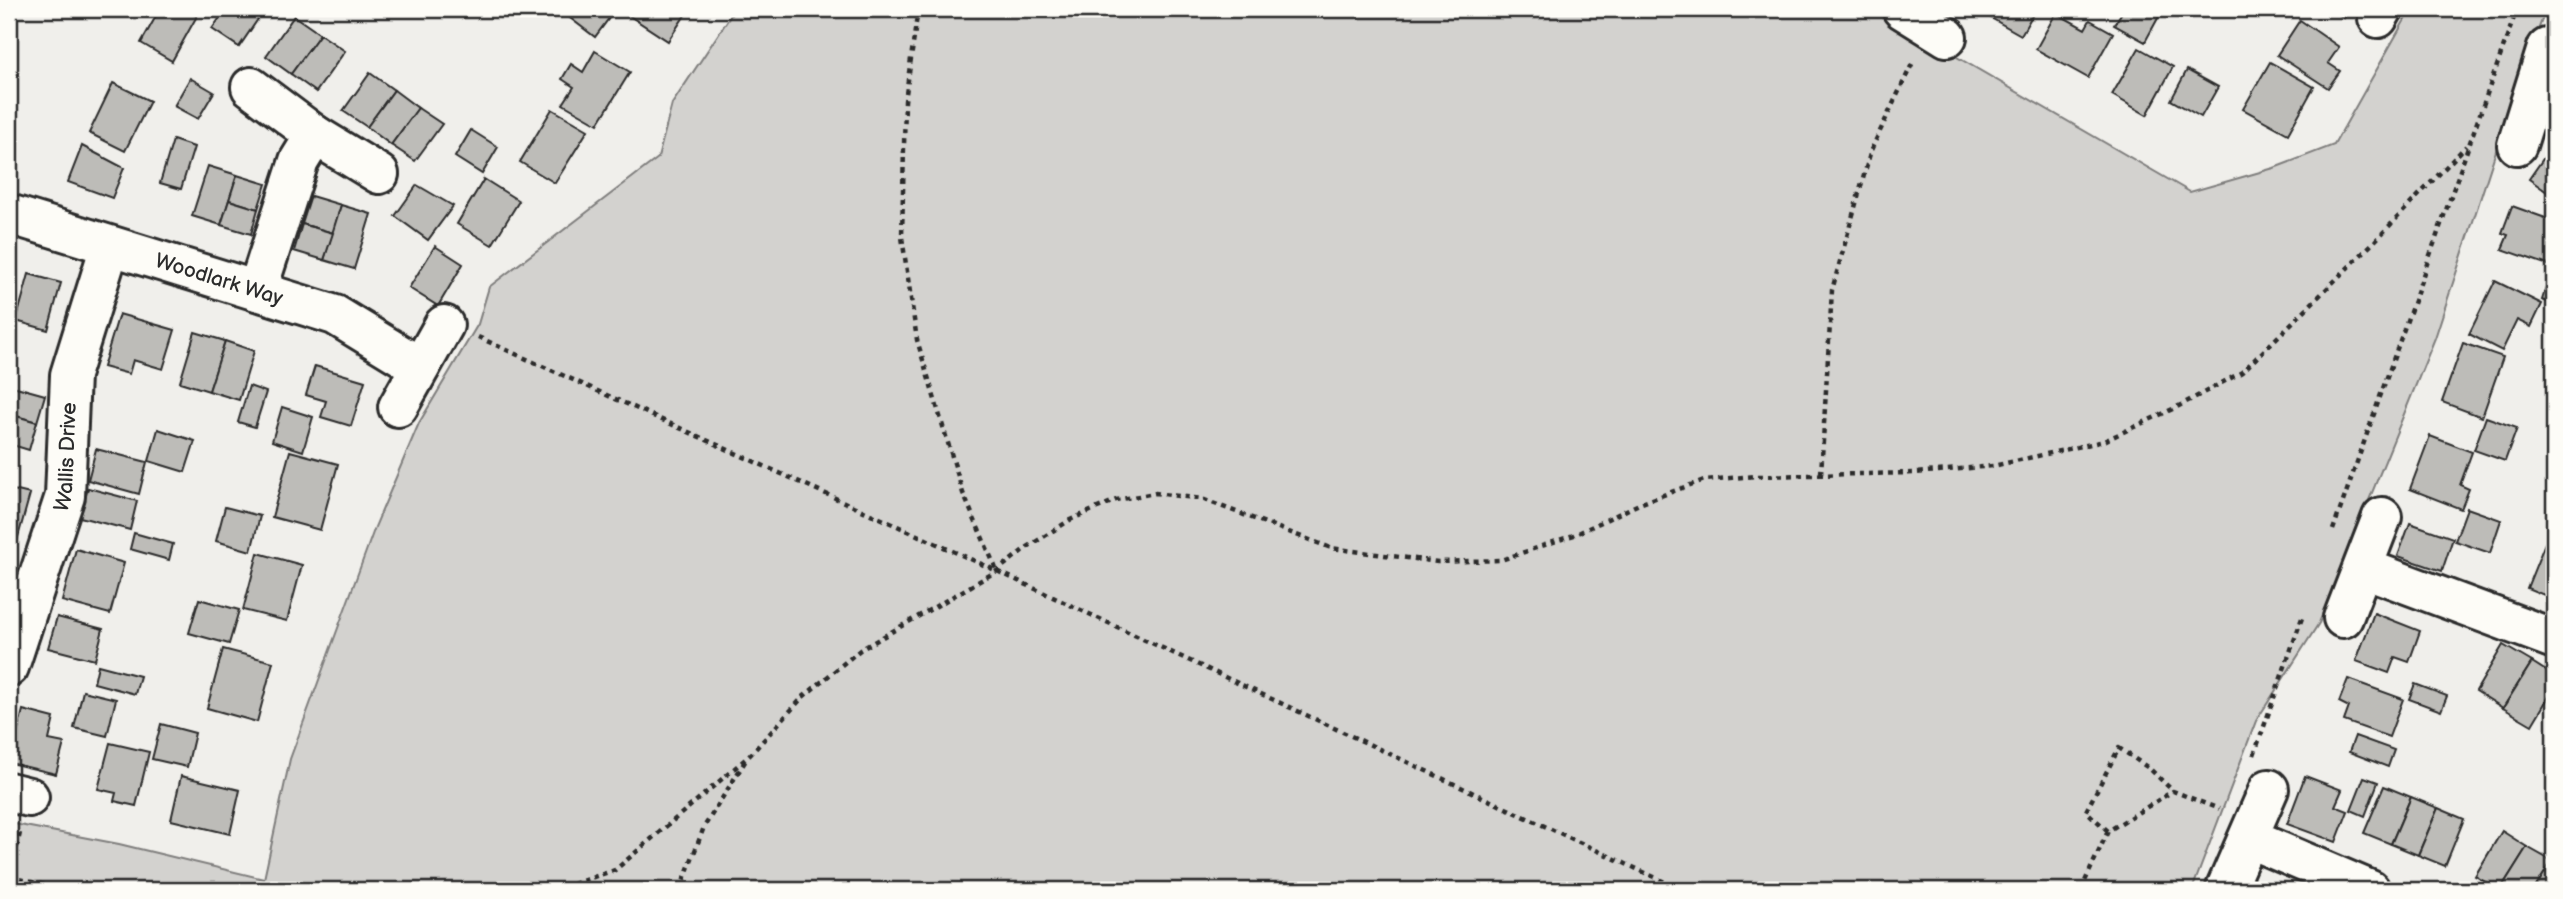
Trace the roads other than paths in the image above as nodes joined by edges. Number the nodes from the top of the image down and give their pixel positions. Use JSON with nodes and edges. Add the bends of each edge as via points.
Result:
{"nodes":[{"id":1,"x":2547,"y":48,"type":"dead end"},
{"id":2,"x":251,"y":87,"type":"dead end"},
{"id":3,"x":2543,"y":103,"type":"edge"},
{"id":4,"x":315,"y":135,"type":"junction"},
{"id":5,"x":2517,"y":145,"type":"dead end"},
{"id":6,"x":379,"y":174,"type":"dead end"},
{"id":7,"x":9,"y":214,"type":"edge"},
{"id":8,"x":110,"y":246,"type":"junction"},
{"id":9,"x":257,"y":291,"type":"junction"},
{"id":10,"x":444,"y":325,"type":"road end"},
{"id":11,"x":420,"y":367,"type":"junction"},
{"id":12,"x":398,"y":407,"type":"dead end"},
{"id":13,"x":2382,"y":517,"type":"dead end"},
{"id":14,"x":2364,"y":568,"type":"junction"},
{"id":15,"x":2343,"y":618,"type":"dead end"},
{"id":16,"x":2554,"y":639,"type":"edge"},
{"id":17,"x":9,"y":667,"type":"edge"},
{"id":18,"x":2227,"y":888,"type":"dead end"},
{"id":19,"x":2370,"y":890,"type":"edge"}],
"edges":[{"from":1,"to":3,"type":"street"},
{"from":2,"to":4,"type":"street"},
{"from":3,"to":5,"type":"street"},
{"from":4,"to":6,"type":"street"},
{"from":4,"to":9,"type":"street","via":[[299,161]]},
{"from":7,"to":8,"type":"street","name":"Woodlark Way"},
{"from":8,"to":9,"type":"street","name":"Woodlark Way"},
{"from":8,"to":17,"type":"street","name":"Wallis Drive","via":[[70,375],[65,496]]},
{"from":9,"to":11,"type":"street","name":"Woodlark Way","via":[[335,316]]},
{"from":10,"to":11,"type":"street"},
{"from":11,"to":12,"type":"street"},
{"from":13,"to":14,"type":"street"},
{"from":14,"to":15,"type":"street"},
{"from":14,"to":16,"type":"street"},
{"from":18,"to":19,"type":"street","via":[[2257,803]]}]}
